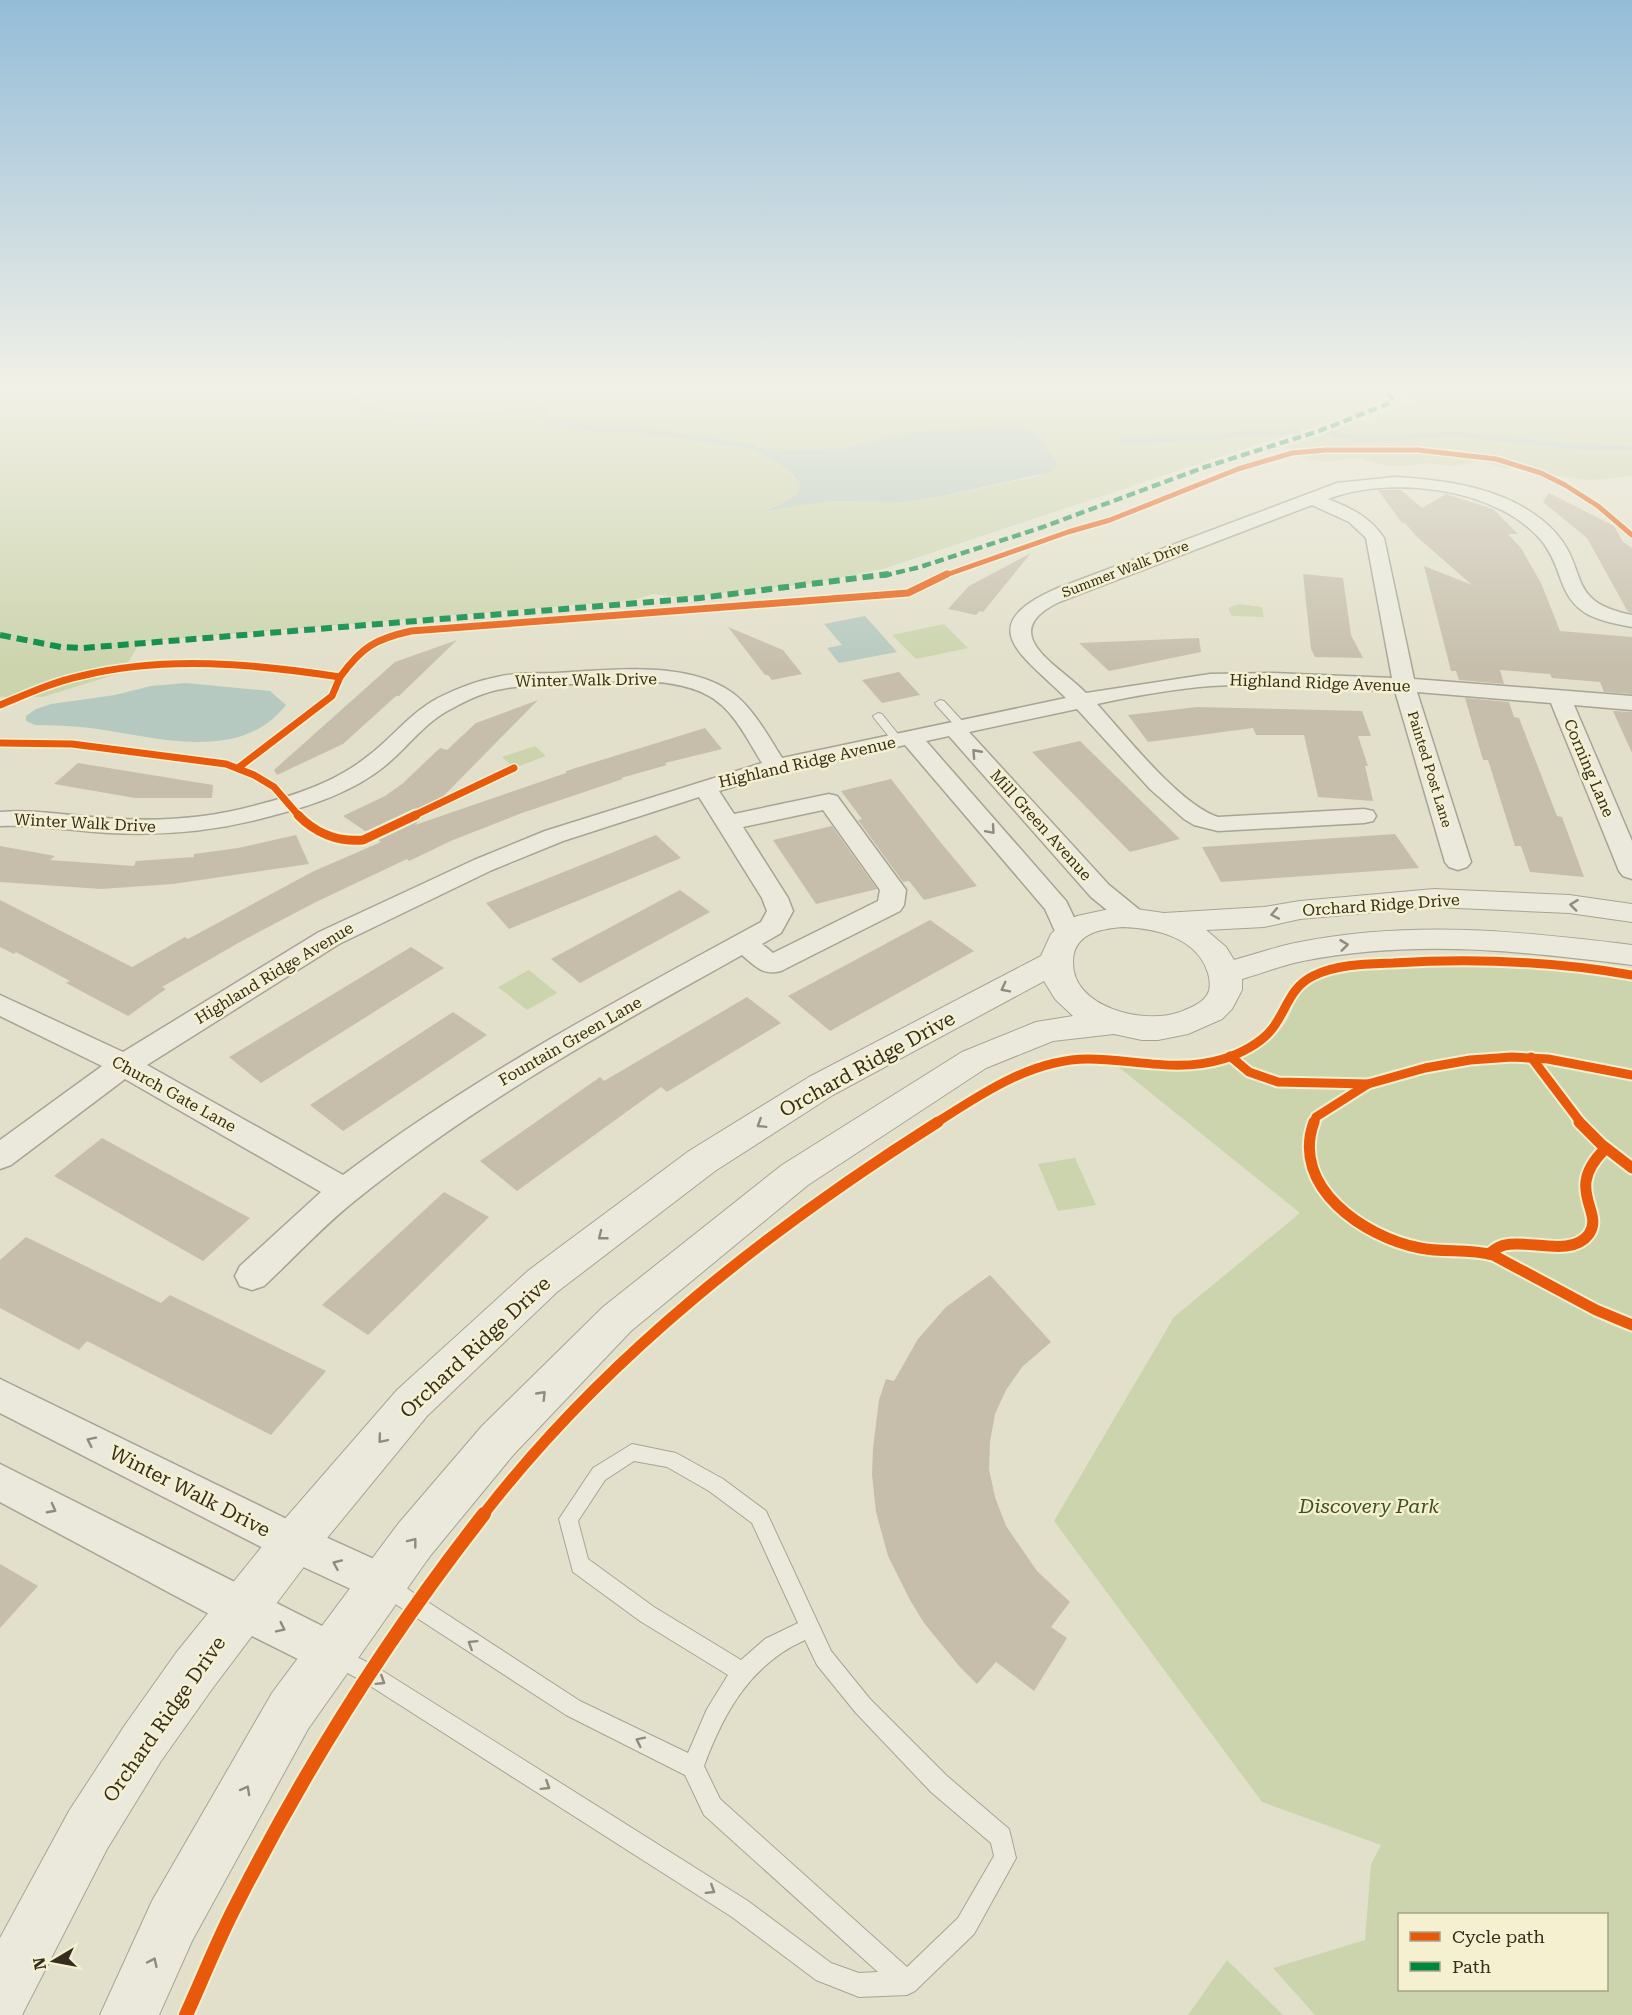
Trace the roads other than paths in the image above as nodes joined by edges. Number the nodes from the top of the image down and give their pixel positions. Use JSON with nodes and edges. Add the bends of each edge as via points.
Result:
{"nodes":[{"id":1,"x":1393,"y":481,"type":"edge"},
{"id":2,"x":1393,"y":481,"type":"edge"},
{"id":3,"x":1313,"y":499,"type":"junction"},
{"id":4,"x":1632,"y":621,"type":"edge"},
{"id":5,"x":1404,"y":686,"type":"junction"},
{"id":6,"x":1560,"y":698,"type":"junction"},
{"id":7,"x":1082,"y":701,"type":"junction"},
{"id":8,"x":940,"y":703,"type":"dead end"},
{"id":9,"x":1632,"y":704,"type":"edge"},
{"id":10,"x":878,"y":716,"type":"dead end"},
{"id":11,"x":958,"y":728,"type":"junction"},
{"id":12,"x":905,"y":740,"type":"junction"},
{"id":13,"x":776,"y":766,"type":"junction"},
{"id":14,"x":705,"y":787,"type":"junction"},
{"id":15,"x":1364,"y":816,"type":"dead end"},
{"id":16,"x":0,"y":819,"type":"edge"},
{"id":17,"x":728,"y":823,"type":"junction"},
{"id":18,"x":1458,"y":862,"type":"dead end"},
{"id":19,"x":1632,"y":871,"type":"edge"},
{"id":20,"x":1632,"y":913,"type":"edge"},
{"id":21,"x":1132,"y":917,"type":"junction"},
{"id":22,"x":1166,"y":922,"type":"junction"},
{"id":23,"x":744,"y":943,"type":"junction"},
{"id":24,"x":1063,"y":948,"type":"junction"},
{"id":25,"x":1632,"y":955,"type":"edge"},
{"id":26,"x":1227,"y":974,"type":"junction"},
{"id":27,"x":0,"y":1004,"type":"edge"},
{"id":28,"x":1119,"y":1022,"type":"junction"},
{"id":29,"x":124,"y":1065,"type":"junction"},
{"id":30,"x":0,"y":1157,"type":"edge"},
{"id":31,"x":345,"y":1191,"type":"junction"},
{"id":32,"x":252,"y":1276,"type":"dead end"},
{"id":33,"x":0,"y":1395,"type":"edge"},
{"id":34,"x":0,"y":1482,"type":"edge"},
{"id":35,"x":292,"y":1544,"type":"junction"},
{"id":36,"x":381,"y":1583,"type":"junction"},
{"id":37,"x":242,"y":1609,"type":"junction"},
{"id":38,"x":810,"y":1628,"type":"junction"},
{"id":39,"x":331,"y":1653,"type":"junction"},
{"id":40,"x":742,"y":1672,"type":"junction"},
{"id":41,"x":693,"y":1767,"type":"junction"},
{"id":42,"x":907,"y":1983,"type":"junction"},
{"id":43,"x":0,"y":1998,"type":"edge"},
{"id":44,"x":129,"y":2015,"type":"edge"}],
"edges":[{"from":1,"to":3,"type":"street","name":"Summer Walk Drive","via":[[1343,488]]},
{"from":2,"to":4,"type":"street","name":"Summer Walk Drive","via":[[1477,494],[1511,510],[1545,533],[1556,547],[1574,592],[1585,606],[1602,615]]},
{"from":3,"to":5,"type":"street","name":"Painted Post Lane","via":[[1357,518],[1374,538]]},
{"from":3,"to":7,"type":"street","name":"Summer Walk Drive","via":[[1040,603],[1019,628],[1022,640]]},
{"from":5,"to":6,"type":"street","name":"Highland Ridge Avenue"},
{"from":5,"to":7,"type":"street","name":"Highland Ridge Avenue","via":[[1220,680],[1160,686]]},
{"from":5,"to":18,"type":"street","name":"Painted Post Lane"},
{"from":6,"to":9,"type":"street","name":"Highland Ridge Avenue"},
{"from":6,"to":19,"type":"street","name":"Corning Lane"},
{"from":7,"to":11,"type":"street","name":"Highland Ridge Avenue"},
{"from":7,"to":15,"type":"street","via":[[1201,820],[1218,824]]},
{"from":8,"to":11,"type":"lane"},
{"from":10,"to":12,"type":"lane"},
{"from":11,"to":12,"type":"street","name":"Highland Ridge Avenue"},
{"from":21,"to":11,"type":"street","name":"Mill Green Avenue","one_way":true,"via":[[1100,891]]},
{"from":12,"to":13,"type":"street","name":"Highland Ridge Avenue"},
{"from":12,"to":24,"type":"street","one_way":true,"via":[[1051,900]]},
{"from":13,"to":14,"type":"street","name":"Highland Ridge Avenue"},
{"from":13,"to":16,"type":"street","name":"Winter Walk Drive","via":[[735,706],[717,692],[691,682],[656,678],[524,680],[497,683],[436,708],[347,782],[309,799],[245,816],[167,827]]},
{"from":14,"to":17,"type":"street","name":"Fountain Green Lane"},
{"from":14,"to":29,"type":"street","name":"Highland Ridge Avenue","via":[[554,836],[408,899],[329,938]]},
{"from":17,"to":23,"type":"street","name":"Fountain Green Lane","via":[[780,911],[772,927]]},
{"from":17,"to":23,"type":"street","via":[[829,801],[893,890],[891,905],[771,964]]},
{"from":20,"to":22,"type":"street","name":"Orchard Ridge Drive","one_way":true,"via":[[1569,904],[1434,898],[1264,917]]},
{"from":21,"to":22,"type":"street"},
{"from":21,"to":24,"type":"street","via":[[1095,921],[1078,928]]},
{"from":22,"to":26,"type":"street","via":[[1192,933],[1215,952]]},
{"from":23,"to":31,"type":"street","name":"Fountain Green Lane","via":[[519,1069]]},
{"from":24,"to":28,"type":"street","via":[[1057,976],[1069,995],[1085,1008]]},
{"from":24,"to":35,"type":"street","name":"Orchard Ridge Drive","one_way":true,"via":[[821,1086],[702,1161],[543,1281],[412,1403]]},
{"from":26,"to":25,"type":"street","one_way":true,"via":[[1298,952],[1427,938],[1517,941]]},
{"from":26,"to":28,"type":"street","via":[[1227,988],[1220,1003],[1207,1015],[1174,1027],[1148,1028]]},
{"from":27,"to":29,"type":"street","name":"Church Gate Lane"},
{"from":36,"to":28,"type":"street","one_way":true,"via":[[498,1440],[616,1319],[795,1175],[974,1060],[1048,1030]]},
{"from":29,"to":30,"type":"street","name":"Highland Ridge Avenue"},
{"from":29,"to":31,"type":"street","name":"Church Gate Lane"},
{"from":31,"to":32,"type":"street","name":"Fountain Green Lane"},
{"from":35,"to":33,"type":"street","name":"Winter Walk Drive","one_way":true},
{"from":34,"to":37,"type":"street","one_way":true},
{"from":36,"to":35,"type":"street","name":"Winter Walk Drive","one_way":true},
{"from":35,"to":37,"type":"street","name":"Orchard Ridge Drive"},
{"from":36,"to":39,"type":"street"},
{"from":41,"to":36,"type":"lane","one_way":true,"via":[[573,1708]]},
{"from":37,"to":39,"type":"street","one_way":true},
{"from":37,"to":43,"type":"street","name":"Orchard Ridge Drive","via":[[143,1743],[88,1830]]},
{"from":38,"to":40,"type":"lane","via":[[773,1645]]},
{"from":38,"to":40,"type":"lane","via":[[759,1517],[716,1485],[670,1459],[632,1452],[599,1474],[568,1519],[580,1565],[647,1614]]},
{"from":38,"to":42,"type":"lane","via":[[824,1658],[863,1706],[939,1784],[1000,1837],[1005,1858],[966,1926]]},
{"from":39,"to":42,"type":"lane","one_way":true,"via":[[740,1909],[824,1972],[860,1985]]},
{"from":44,"to":39,"type":"street","one_way":true,"via":[[172,1921],[290,1711]]},
{"from":40,"to":41,"type":"lane","via":[[705,1733]]},
{"from":41,"to":42,"type":"lane","via":[[712,1807]]}]}
